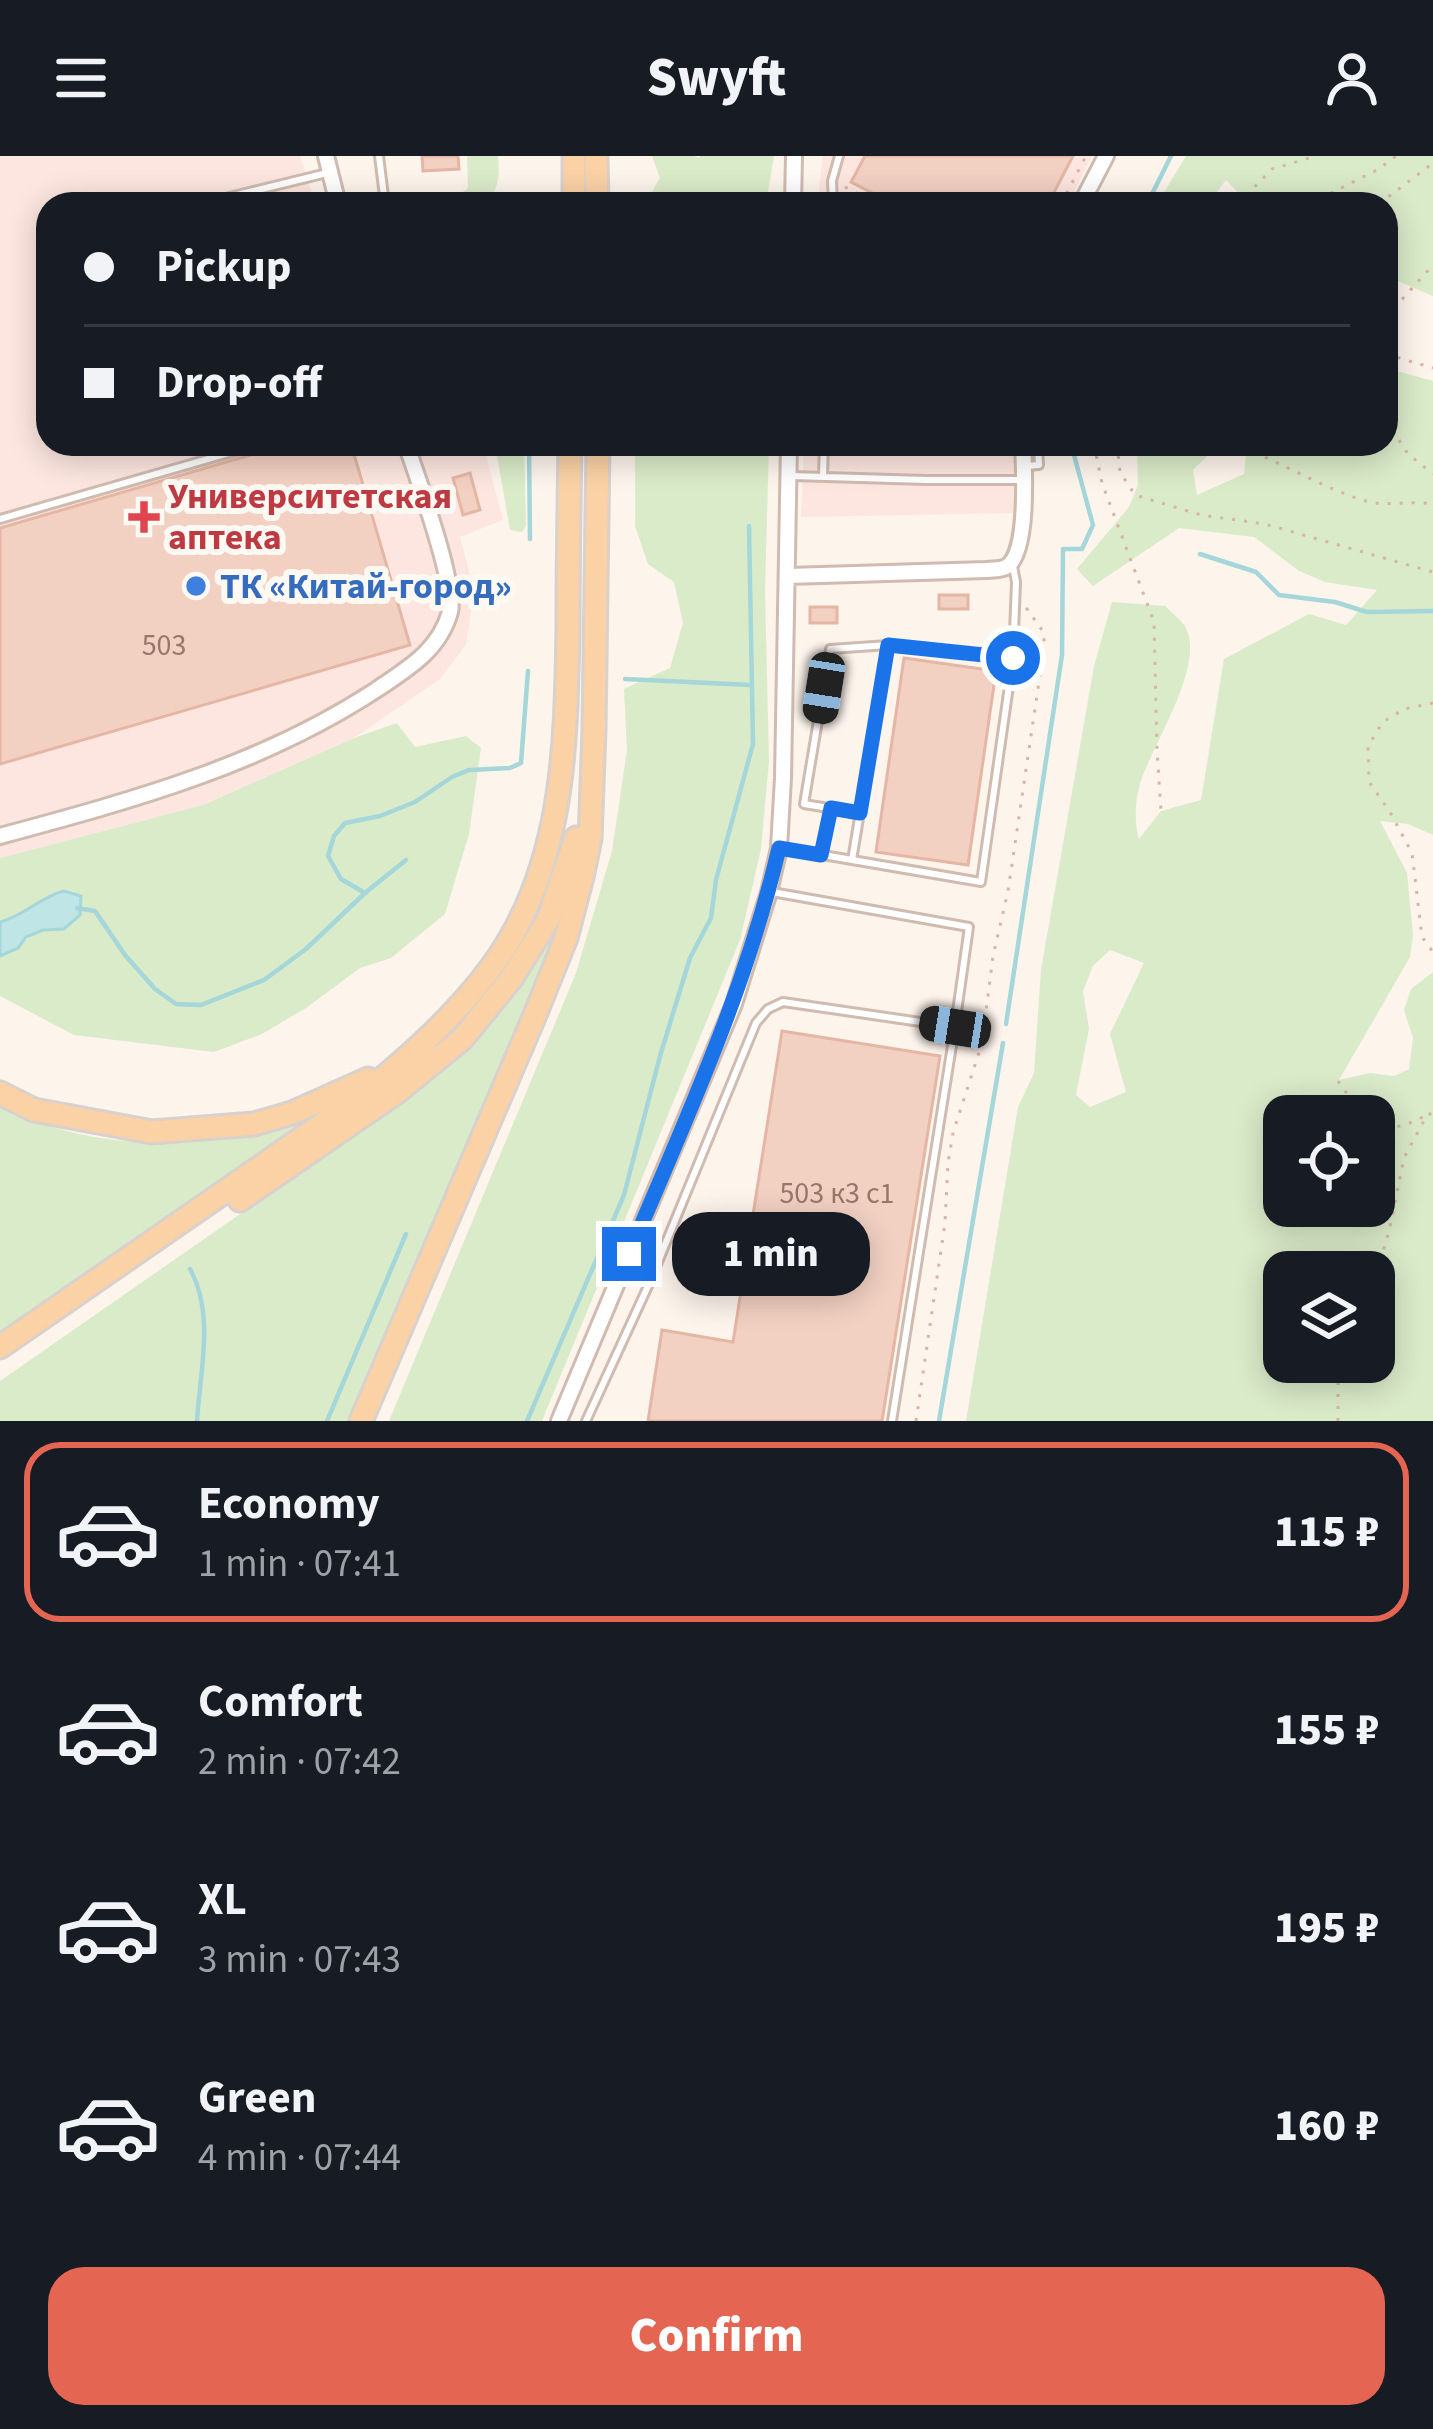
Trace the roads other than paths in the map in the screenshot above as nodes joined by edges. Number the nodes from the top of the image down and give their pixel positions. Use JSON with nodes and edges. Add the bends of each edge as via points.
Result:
{"nodes":[{"id":1,"x":326,"y":156,"type":"edge"},
{"id":2,"x":379,"y":156,"type":"edge"},
{"id":3,"x":572,"y":156,"type":"edge"},
{"id":4,"x":596,"y":156,"type":"edge"},
{"id":5,"x":794,"y":156,"type":"edge"},
{"id":6,"x":839,"y":156,"type":"edge"},
{"id":7,"x":1106,"y":156,"type":"edge"},
{"id":8,"x":330,"y":172,"type":"junction"},
{"id":9,"x":249,"y":192,"type":"edge"},
{"id":10,"x":335,"y":192,"type":"edge"},
{"id":11,"x":384,"y":192,"type":"edge"},
{"id":12,"x":574,"y":192,"type":"edge"},
{"id":13,"x":597,"y":192,"type":"edge"},
{"id":14,"x":793,"y":192,"type":"edge"},
{"id":15,"x":832,"y":192,"type":"edge"},
{"id":16,"x":1087,"y":192,"type":"edge"},
{"id":17,"x":218,"y":456,"type":"edge"},
{"id":18,"x":410,"y":456,"type":"edge"},
{"id":19,"x":570,"y":456,"type":"edge"},
{"id":20,"x":598,"y":456,"type":"edge"},
{"id":21,"x":788,"y":456,"type":"edge"},
{"id":22,"x":824,"y":456,"type":"edge"},
{"id":23,"x":1023,"y":456,"type":"edge"},
{"id":24,"x":1039,"y":456,"type":"edge"},
{"id":25,"x":1024,"y":473,"type":"junction"},
{"id":26,"x":788,"y":476,"type":"junction"},
{"id":27,"x":823,"y":477,"type":"junction"},
{"id":28,"x":0,"y":518,"type":"edge"},
{"id":29,"x":1012,"y":563,"type":"junction"},
{"id":30,"x":788,"y":576,"type":"junction"},
{"id":31,"x":888,"y":645,"type":"junction"},
{"id":32,"x":1013,"y":658,"type":"junction"},
{"id":33,"x":590,"y":780,"type":"junction"},
{"id":34,"x":831,"y":808,"type":"junction"},
{"id":35,"x":860,"y":813,"type":"junction"},
{"id":36,"x":0,"y":836,"type":"edge"},
{"id":37,"x":779,"y":848,"type":"junction"},
{"id":38,"x":821,"y":855,"type":"junction"},
{"id":39,"x":853,"y":860,"type":"junction"},
{"id":40,"x":769,"y":892,"type":"junction"},
{"id":41,"x":955,"y":1027,"type":"junction"},
{"id":42,"x":409,"y":1058,"type":"junction"},
{"id":43,"x":0,"y":1093,"type":"edge"},
{"id":44,"x":0,"y":1347,"type":"edge"},
{"id":45,"x":0,"y":1360,"type":"edge"},
{"id":46,"x":361,"y":1421,"type":"edge"},
{"id":47,"x":559,"y":1421,"type":"edge"},
{"id":48,"x":586,"y":1421,"type":"edge"},
{"id":49,"x":892,"y":1421,"type":"edge"}],
"edges":[{"from":1,"to":8,"type":"street"},
{"from":2,"to":11,"type":"lane"},
{"from":3,"to":12,"type":"main road"},
{"from":4,"to":13,"type":"main road"},
{"from":5,"to":14,"type":"street"},
{"from":6,"to":15,"type":"lane"},
{"from":7,"to":16,"type":"street"},
{"from":8,"to":9,"type":"lane"},
{"from":8,"to":10,"type":"street"},
{"from":17,"to":28,"type":"lane"},
{"from":18,"to":36,"type":"street","via":[[452,607],[440,639],[411,666],[318,727],[257,755]]},
{"from":19,"to":42,"type":"main road","via":[[566,734],[554,828],[530,900],[493,966]]},
{"from":20,"to":33,"type":"main road"},
{"from":21,"to":26,"type":"street"},
{"from":22,"to":27,"type":"lane"},
{"from":23,"to":25,"type":"street"},
{"from":24,"to":25,"type":"lane"},
{"from":25,"to":27,"type":"lane"},
{"from":25,"to":29,"type":"street"},
{"from":26,"to":27,"type":"lane"},
{"from":26,"to":30,"type":"street"},
{"from":29,"to":30,"type":"street"},
{"from":29,"to":32,"type":"lane"},
{"from":30,"to":37,"type":"street"},
{"from":31,"to":32,"type":"lane"},
{"from":31,"to":34,"type":"lane","via":[[830,649],[804,804]]},
{"from":31,"to":35,"type":"lane"},
{"from":32,"to":39,"type":"lane","via":[[981,882]]},
{"from":33,"to":45,"type":"main road","via":[[548,920],[462,1039],[380,1105]]},
{"from":33,"to":46,"type":"main road","via":[[590,838],[566,938]]},
{"from":34,"to":35,"type":"lane"},
{"from":34,"to":38,"type":"lane"},
{"from":35,"to":39,"type":"lane"},
{"from":37,"to":38,"type":"lane"},
{"from":37,"to":40,"type":"street"},
{"from":38,"to":39,"type":"lane"},
{"from":40,"to":41,"type":"lane","via":[[969,927]]},
{"from":40,"to":47,"type":"street","via":[[734,1004]]},
{"from":41,"to":48,"type":"lane","via":[[800,1003],[768,1009]]},
{"from":41,"to":49,"type":"lane"},
{"from":42,"to":43,"type":"main road","via":[[292,1113],[202,1129],[99,1124],[34,1110]]},
{"from":42,"to":44,"type":"main road"}]}
